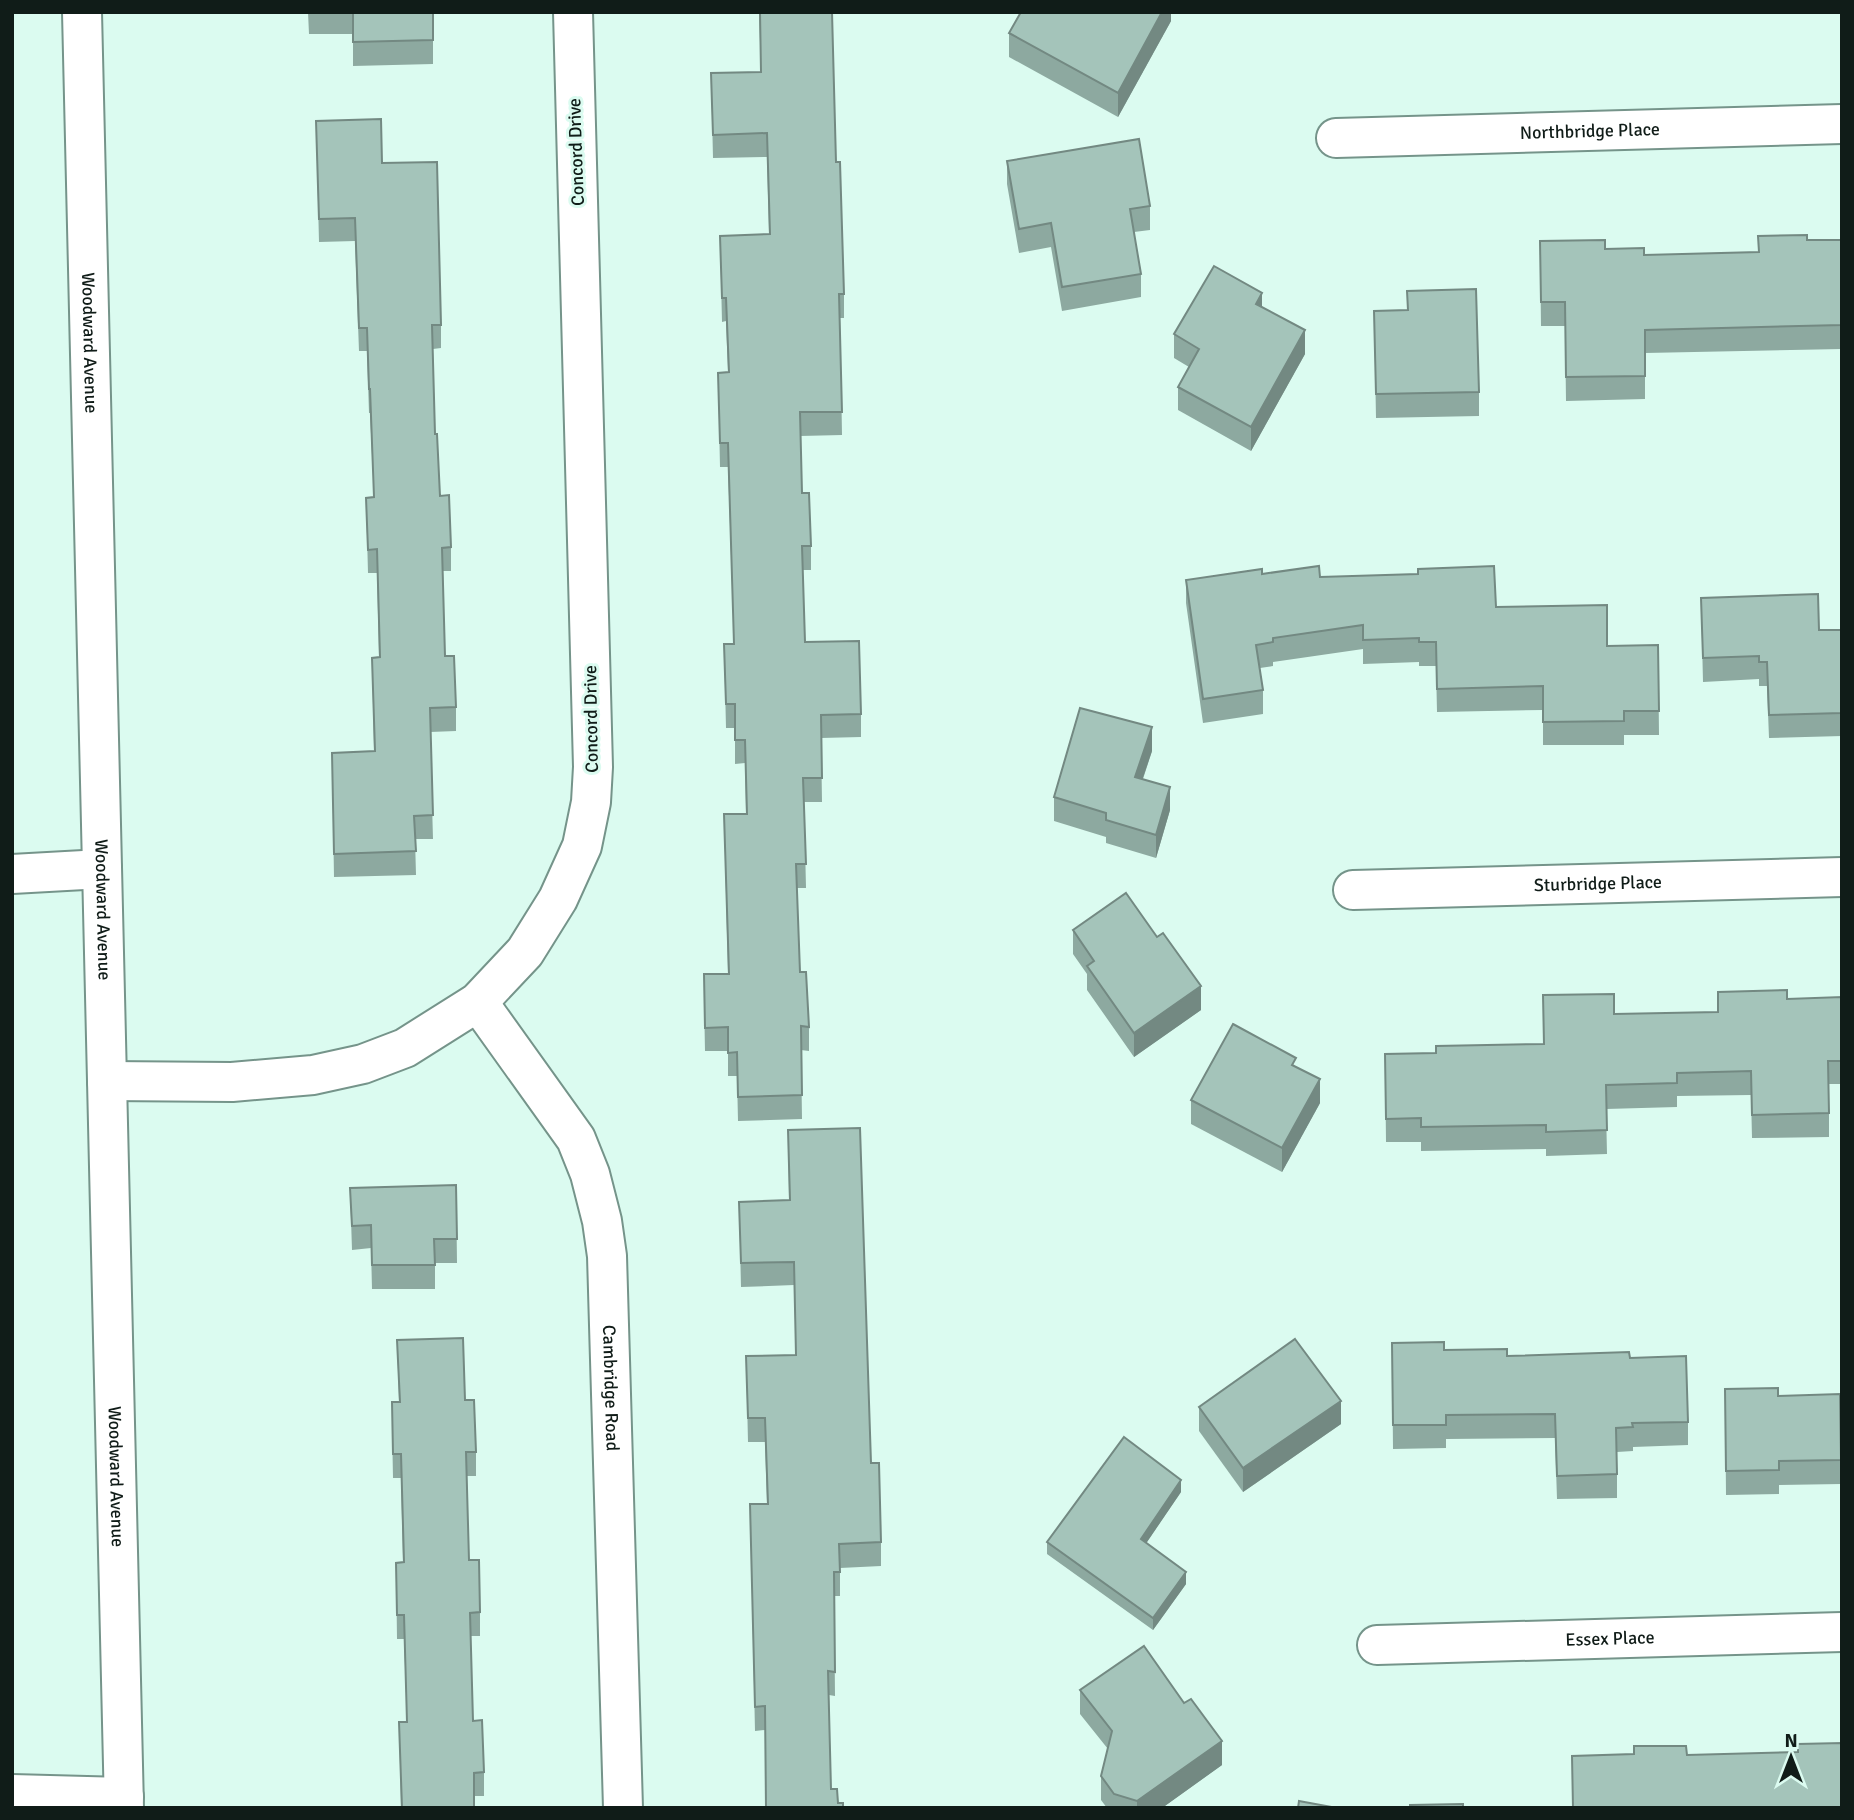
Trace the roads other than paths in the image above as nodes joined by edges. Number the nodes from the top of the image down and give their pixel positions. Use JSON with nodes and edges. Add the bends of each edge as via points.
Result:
{"nodes":[{"id":1,"x":82,"y":12,"type":"edge"},
{"id":2,"x":573,"y":12,"type":"edge"},
{"id":3,"x":1842,"y":124,"type":"edge"},
{"id":4,"x":1336,"y":138,"type":"dead end"},
{"id":5,"x":102,"y":869,"type":"junction"},
{"id":6,"x":12,"y":874,"type":"edge"},
{"id":7,"x":1842,"y":877,"type":"edge"},
{"id":8,"x":1353,"y":890,"type":"dead end"},
{"id":9,"x":478,"y":1002,"type":"junction"},
{"id":10,"x":107,"y":1081,"type":"junction"},
{"id":11,"x":1842,"y":1632,"type":"edge"},
{"id":12,"x":1377,"y":1645,"type":"dead end"},
{"id":13,"x":12,"y":1794,"type":"edge"},
{"id":14,"x":124,"y":1802,"type":"edge"},
{"id":15,"x":623,"y":1808,"type":"edge"}],
"edges":[{"from":1,"to":5,"type":"street","name":"Woodward Avenue"},
{"from":2,"to":9,"type":"street","name":"Concord Drive","via":[[591,802],[583,846],[558,899],[525,952]]},
{"from":3,"to":4,"type":"street","name":"Northbridge Place"},
{"from":5,"to":6,"type":"street"},
{"from":5,"to":10,"type":"street","name":"Woodward Avenue"},
{"from":7,"to":8,"type":"street","name":"Sturbridge Place"},
{"from":9,"to":10,"type":"street","name":"Concord Drive","via":[[405,1048],[363,1064],[313,1075],[232,1082]]},
{"from":9,"to":15,"type":"street","name":"Cambridge Road","via":[[576,1139],[603,1221]]},
{"from":10,"to":14,"type":"street","name":"Woodward Avenue"},
{"from":11,"to":12,"type":"street","name":"Essex Place"},
{"from":13,"to":14,"type":"street"}]}
